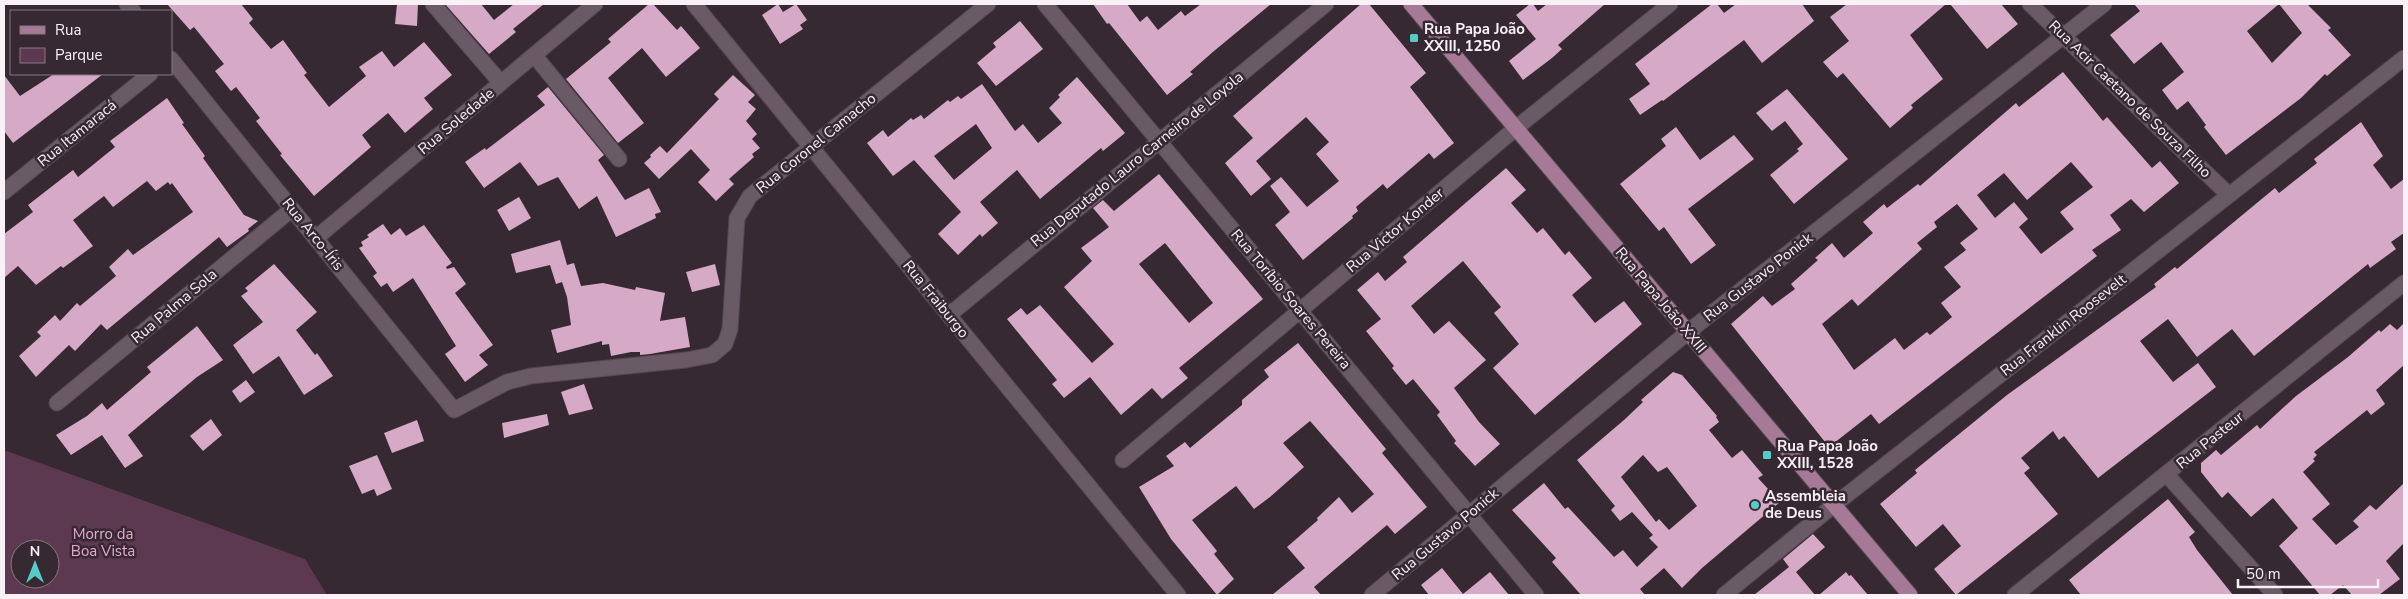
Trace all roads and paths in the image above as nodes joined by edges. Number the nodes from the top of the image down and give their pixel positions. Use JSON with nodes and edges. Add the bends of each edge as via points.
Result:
{"nodes":[{"id":1,"x":433,"y":4,"type":"edge"},
{"id":2,"x":596,"y":4,"type":"edge"},
{"id":3,"x":694,"y":4,"type":"edge"},
{"id":4,"x":988,"y":4,"type":"edge"},
{"id":5,"x":1046,"y":4,"type":"edge"},
{"id":6,"x":1326,"y":4,"type":"edge"},
{"id":7,"x":1411,"y":4,"type":"edge"},
{"id":8,"x":1670,"y":4,"type":"edge"},
{"id":9,"x":2030,"y":4,"type":"edge"},
{"id":10,"x":2104,"y":4,"type":"edge"},
{"id":11,"x":2064,"y":36,"type":"junction"},
{"id":12,"x":534,"y":55,"type":"junction"},
{"id":13,"x":2404,"y":58,"type":"edge"},
{"id":14,"x":172,"y":60,"type":"edge"},
{"id":15,"x":149,"y":75,"type":"edge"},
{"id":16,"x":501,"y":83,"type":"junction"},
{"id":17,"x":1516,"y":128,"type":"junction"},
{"id":18,"x":1159,"y":141,"type":"junction"},
{"id":19,"x":810,"y":146,"type":"junction"},
{"id":20,"x":620,"y":159,"type":"dead end"},
{"id":21,"x":4,"y":192,"type":"edge"},
{"id":22,"x":2229,"y":195,"type":"junction"},
{"id":23,"x":292,"y":208,"type":"junction"},
{"id":24,"x":316,"y":238,"type":"junction"},
{"id":25,"x":2404,"y":283,"type":"edge"},
{"id":26,"x":1300,"y":310,"type":"junction"},
{"id":27,"x":949,"y":314,"type":"junction"},
{"id":28,"x":1688,"y":332,"type":"junction"},
{"id":29,"x":57,"y":403,"type":"dead end"},
{"id":30,"x":454,"y":410,"type":"joint"},
{"id":31,"x":1123,"y":460,"type":"dead end"},
{"id":32,"x":2167,"y":475,"type":"junction"},
{"id":33,"x":1834,"y":505,"type":"junction"},
{"id":34,"x":1469,"y":515,"type":"junction"},
{"id":35,"x":1178,"y":595,"type":"edge"},
{"id":36,"x":1372,"y":595,"type":"edge"},
{"id":37,"x":1536,"y":595,"type":"edge"},
{"id":38,"x":1724,"y":595,"type":"edge"},
{"id":39,"x":1910,"y":595,"type":"edge"},
{"id":40,"x":2015,"y":595,"type":"edge"},
{"id":41,"x":2275,"y":595,"type":"edge"}],
"edges":[{"from":1,"to":16,"type":"street"},
{"from":2,"to":12,"type":"street","name":"Rua Soledade"},
{"from":3,"to":19,"type":"street","name":"Rua Fraiburgo"},
{"from":4,"to":19,"type":"street","name":"Rua Coronel Camacho"},
{"from":5,"to":18,"type":"street","name":"Rua Toríbio Soares Pereira"},
{"from":6,"to":18,"type":"street","name":"Rua Deputado Lauro Carneiro de Loyola"},
{"from":7,"to":17,"type":"main road","name":"Rua Papa João XXIII"},
{"from":8,"to":17,"type":"street","name":"Rua Victor Konder"},
{"from":9,"to":11,"type":"street","name":"Rua Acir Caetano de Souza Filho"},
{"from":10,"to":11,"type":"street","name":"Rua Gustavo Ponick"},
{"from":11,"to":22,"type":"street","name":"Rua Acir Caetano de Souza Filho"},
{"from":11,"to":28,"type":"street","name":"Rua Gustavo Ponick"},
{"from":12,"to":16,"type":"street","name":"Rua Soledade"},
{"from":12,"to":20,"type":"street"},
{"from":13,"to":22,"type":"street","name":"Rua Franklin Roosevelt"},
{"from":14,"to":23,"type":"street","name":"Rua Arco-Íris"},
{"from":15,"to":21,"type":"street","name":"Rua Itamaracá"},
{"from":16,"to":24,"type":"street","name":"Rua Soledade"},
{"from":17,"to":26,"type":"street","name":"Rua Victor Konder"},
{"from":17,"to":28,"type":"main road","name":"Rua Papa João XXIII"},
{"from":18,"to":26,"type":"street","name":"Rua Toríbio Soares Pereira"},
{"from":18,"to":27,"type":"street","name":"Rua Deputado Lauro Carneiro de Loyola"},
{"from":19,"to":27,"type":"street","name":"Rua Fraiburgo"},
{"from":19,"to":30,"type":"street","name":"Rua Coronel Camacho","via":[[750,196],[737,218],[730,329],[725,344],[712,355],[531,376],[507,382]]},
{"from":22,"to":33,"type":"street","name":"Rua Franklin Roosevelt"},
{"from":23,"to":24,"type":"street","name":"Rua Arco-Íris"},
{"from":23,"to":29,"type":"street","name":"Rua Palma Sola"},
{"from":24,"to":30,"type":"street","name":"Rua Arco-Íris"},
{"from":25,"to":32,"type":"street","name":"Rua Pasteur"},
{"from":26,"to":31,"type":"street","name":"Rua Victor Konder"},
{"from":26,"to":34,"type":"street","name":"Rua Toríbio Soares Pereira"},
{"from":27,"to":35,"type":"street","name":"Rua Fraiburgo"},
{"from":28,"to":33,"type":"main road","name":"Rua Papa João XXIII"},
{"from":28,"to":34,"type":"street","name":"Rua Gustavo Ponick"},
{"from":32,"to":40,"type":"street","name":"Rua Pasteur"},
{"from":32,"to":41,"type":"street"},
{"from":33,"to":38,"type":"street","name":"Rua Franklin Roosevelt"},
{"from":33,"to":39,"type":"main road","name":"Rua Papa João XXIII"},
{"from":34,"to":36,"type":"street","name":"Rua Gustavo Ponick"},
{"from":34,"to":37,"type":"street","name":"Rua Toríbio Soares Pereira"}]}
